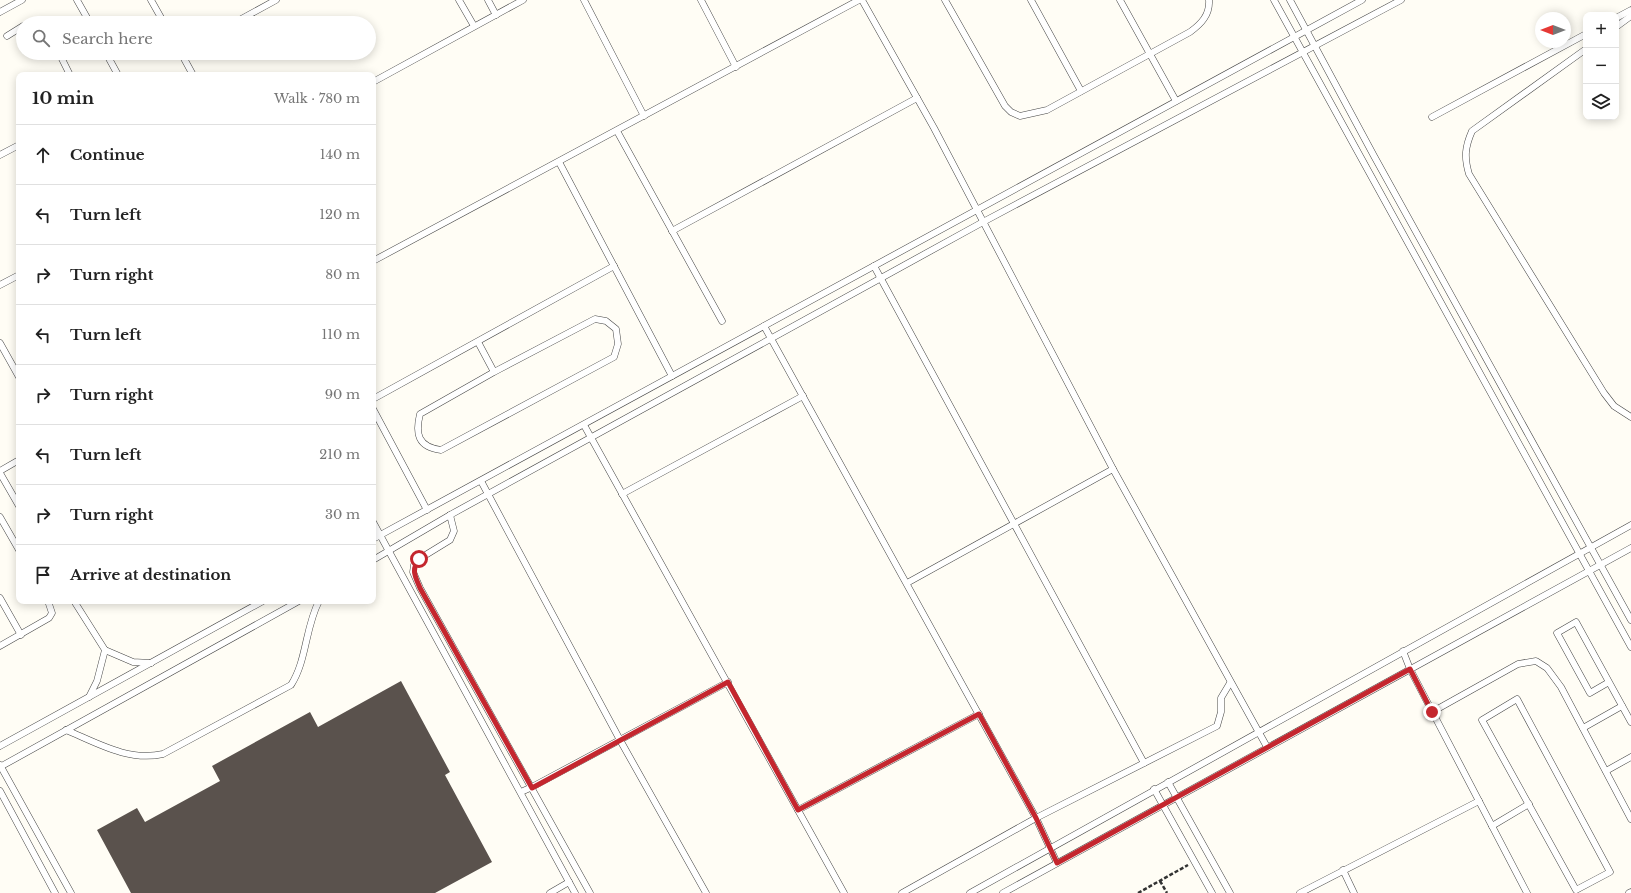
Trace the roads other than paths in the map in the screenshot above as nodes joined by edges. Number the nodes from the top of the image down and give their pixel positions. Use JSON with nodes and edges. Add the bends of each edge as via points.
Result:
{"nodes":[{"id":1,"x":22,"y":0,"type":"edge"},
{"id":2,"x":77,"y":0,"type":"edge"},
{"id":3,"x":151,"y":0,"type":"edge"},
{"id":4,"x":276,"y":0,"type":"edge"},
{"id":5,"x":459,"y":0,"type":"edge"},
{"id":6,"x":488,"y":0,"type":"edge"},
{"id":7,"x":523,"y":0,"type":"edge"},
{"id":8,"x":584,"y":0,"type":"edge"},
{"id":9,"x":701,"y":0,"type":"edge"},
{"id":10,"x":861,"y":0,"type":"edge"},
{"id":11,"x":945,"y":0,"type":"edge"},
{"id":12,"x":1032,"y":0,"type":"edge"},
{"id":13,"x":1120,"y":0,"type":"edge"},
{"id":14,"x":1209,"y":0,"type":"edge"},
{"id":15,"x":1274,"y":0,"type":"edge"},
{"id":16,"x":1290,"y":0,"type":"edge"},
{"id":17,"x":1362,"y":0,"type":"edge"},
{"id":18,"x":1400,"y":0,"type":"edge"},
{"id":19,"x":1631,"y":10,"type":"edge"},
{"id":20,"x":0,"y":12,"type":"edge"},
{"id":21,"x":496,"y":15,"type":"junction"},
{"id":22,"x":86,"y":16,"type":"edge"},
{"id":23,"x":160,"y":16,"type":"edge"},
{"id":24,"x":247,"y":16,"type":"edge"},
{"id":25,"x":1619,"y":16,"type":"edge"},
{"id":26,"x":1631,"y":16,"type":"edge"},
{"id":27,"x":1619,"y":25,"type":"edge"},
{"id":28,"x":474,"y":26,"type":"junction"},
{"id":29,"x":16,"y":30,"type":"edge"},
{"id":30,"x":1306,"y":30,"type":"junction"},
{"id":31,"x":7,"y":36,"type":"dead end"},
{"id":32,"x":1583,"y":36,"type":"edge"},
{"id":33,"x":1294,"y":37,"type":"junction"},
{"id":34,"x":1314,"y":46,"type":"junction"},
{"id":35,"x":1583,"y":51,"type":"edge"},
{"id":36,"x":1302,"y":53,"type":"junction"},
{"id":37,"x":1149,"y":54,"type":"junction"},
{"id":38,"x":62,"y":60,"type":"edge"},
{"id":39,"x":110,"y":60,"type":"edge"},
{"id":40,"x":185,"y":60,"type":"edge"},
{"id":41,"x":736,"y":67,"type":"junction"},
{"id":42,"x":68,"y":72,"type":"edge"},
{"id":43,"x":116,"y":72,"type":"edge"},
{"id":44,"x":191,"y":72,"type":"edge"},
{"id":45,"x":376,"y":80,"type":"edge"},
{"id":46,"x":1081,"y":91,"type":"junction"},
{"id":47,"x":917,"y":98,"type":"junction"},
{"id":48,"x":1176,"y":101,"type":"junction"},
{"id":49,"x":644,"y":116,"type":"junction"},
{"id":50,"x":1432,"y":117,"type":"dead end"},
{"id":51,"x":617,"y":131,"type":"junction"},
{"id":52,"x":16,"y":147,"type":"edge"},
{"id":53,"x":0,"y":155,"type":"edge"},
{"id":54,"x":559,"y":162,"type":"junction"},
{"id":55,"x":977,"y":209,"type":"junction"},
{"id":56,"x":983,"y":222,"type":"junction"},
{"id":57,"x":672,"y":231,"type":"junction"},
{"id":58,"x":376,"y":260,"type":"edge"},
{"id":59,"x":614,"y":266,"type":"junction"},
{"id":60,"x":874,"y":266,"type":"junction"},
{"id":61,"x":16,"y":277,"type":"edge"},
{"id":62,"x":881,"y":278,"type":"junction"},
{"id":63,"x":0,"y":285,"type":"edge"},
{"id":64,"x":722,"y":322,"type":"dead end"},
{"id":65,"x":764,"y":326,"type":"junction"},
{"id":66,"x":771,"y":338,"type":"junction"},
{"id":67,"x":478,"y":342,"type":"junction"},
{"id":68,"x":0,"y":343,"type":"edge"},
{"id":69,"x":16,"y":372,"type":"edge"},
{"id":70,"x":494,"y":372,"type":"junction"},
{"id":71,"x":672,"y":376,"type":"junction"},
{"id":72,"x":803,"y":396,"type":"junction"},
{"id":73,"x":376,"y":397,"type":"edge"},
{"id":74,"x":376,"y":415,"type":"edge"},
{"id":75,"x":1631,"y":417,"type":"edge"},
{"id":76,"x":584,"y":425,"type":"junction"},
{"id":77,"x":591,"y":438,"type":"junction"},
{"id":78,"x":16,"y":462,"type":"edge"},
{"id":79,"x":1113,"y":469,"type":"junction"},
{"id":80,"x":0,"y":472,"type":"edge"},
{"id":81,"x":481,"y":481,"type":"junction"},
{"id":82,"x":622,"y":494,"type":"junction"},
{"id":83,"x":487,"y":495,"type":"junction"},
{"id":84,"x":16,"y":501,"type":"edge"},
{"id":85,"x":427,"y":510,"type":"junction"},
{"id":86,"x":450,"y":515,"type":"junction"},
{"id":87,"x":0,"y":517,"type":"edge"},
{"id":88,"x":1015,"y":523,"type":"junction"},
{"id":89,"x":1631,"y":526,"type":"edge"},
{"id":90,"x":376,"y":528,"type":"edge"},
{"id":91,"x":380,"y":535,"type":"junction"},
{"id":92,"x":376,"y":537,"type":"edge"},
{"id":93,"x":16,"y":545,"type":"edge"},
{"id":94,"x":1590,"y":548,"type":"junction"},
{"id":95,"x":1631,"y":548,"type":"edge"},
{"id":96,"x":389,"y":551,"type":"junction"},
{"id":97,"x":1579,"y":554,"type":"junction"},
{"id":98,"x":376,"y":558,"type":"edge"},
{"id":99,"x":1601,"y":566,"type":"junction"},
{"id":100,"x":1590,"y":572,"type":"junction"},
{"id":101,"x":906,"y":583,"type":"junction"},
{"id":102,"x":0,"y":598,"type":"edge"},
{"id":103,"x":49,"y":604,"type":"edge"},
{"id":104,"x":76,"y":604,"type":"edge"},
{"id":105,"x":258,"y":604,"type":"edge"},
{"id":106,"x":294,"y":604,"type":"edge"},
{"id":107,"x":318,"y":604,"type":"edge"},
{"id":108,"x":1631,"y":620,"type":"edge"},
{"id":109,"x":21,"y":635,"type":"junction"},
{"id":110,"x":0,"y":646,"type":"edge"},
{"id":111,"x":1631,"y":647,"type":"edge"},
{"id":112,"x":105,"y":650,"type":"junction"},
{"id":113,"x":1403,"y":652,"type":"junction"},
{"id":114,"x":154,"y":662,"type":"junction"},
{"id":115,"x":1410,"y":669,"type":"junction"},
{"id":116,"x":728,"y":682,"type":"junction"},
{"id":117,"x":1609,"y":682,"type":"junction"},
{"id":118,"x":1230,"y":683,"type":"junction"},
{"id":119,"x":88,"y":699,"type":"junction"},
{"id":120,"x":1622,"y":706,"type":"junction"},
{"id":121,"x":1432,"y":712,"type":"junction"},
{"id":122,"x":979,"y":714,"type":"junction"},
{"id":123,"x":1631,"y":722,"type":"edge"},
{"id":124,"x":1583,"y":728,"type":"junction"},
{"id":125,"x":66,"y":730,"type":"junction"},
{"id":126,"x":1259,"y":731,"type":"junction"},
{"id":127,"x":620,"y":740,"type":"junction"},
{"id":128,"x":0,"y":746,"type":"edge"},
{"id":129,"x":1267,"y":747,"type":"junction"},
{"id":130,"x":1631,"y":757,"type":"edge"},
{"id":131,"x":1144,"y":763,"type":"junction"},
{"id":132,"x":0,"y":766,"type":"edge"},
{"id":133,"x":1606,"y":771,"type":"junction"},
{"id":134,"x":1168,"y":782,"type":"junction"},
{"id":135,"x":532,"y":788,"type":"junction"},
{"id":136,"x":1154,"y":789,"type":"junction"},
{"id":137,"x":0,"y":791,"type":"edge"},
{"id":138,"x":521,"y":792,"type":"junction"},
{"id":139,"x":1177,"y":797,"type":"junction"},
{"id":140,"x":1479,"y":801,"type":"junction"},
{"id":141,"x":1162,"y":804,"type":"junction"},
{"id":142,"x":1529,"y":804,"type":"junction"},
{"id":143,"x":798,"y":810,"type":"junction"},
{"id":144,"x":1036,"y":818,"type":"junction"},
{"id":145,"x":1631,"y":820,"type":"edge"},
{"id":146,"x":1492,"y":826,"type":"junction"},
{"id":147,"x":1050,"y":848,"type":"junction"},
{"id":148,"x":1057,"y":863,"type":"junction"},
{"id":149,"x":1343,"y":870,"type":"junction"},
{"id":150,"x":569,"y":882,"type":"junction"},
{"id":151,"x":55,"y":893,"type":"edge"},
{"id":152,"x":71,"y":893,"type":"edge"},
{"id":153,"x":550,"y":893,"type":"edge"},
{"id":154,"x":575,"y":893,"type":"edge"},
{"id":155,"x":590,"y":893,"type":"edge"},
{"id":156,"x":706,"y":893,"type":"edge"},
{"id":157,"x":844,"y":893,"type":"edge"},
{"id":158,"x":902,"y":893,"type":"edge"},
{"id":159,"x":970,"y":893,"type":"edge"},
{"id":160,"x":1004,"y":893,"type":"edge"},
{"id":161,"x":1212,"y":893,"type":"edge"},
{"id":162,"x":1230,"y":893,"type":"edge"},
{"id":163,"x":1300,"y":893,"type":"edge"},
{"id":164,"x":1354,"y":893,"type":"edge"},
{"id":165,"x":1527,"y":893,"type":"edge"}],
"edges":[{"from":1,"to":20,"type":"lane"},
{"from":2,"to":22,"type":"lane"},
{"from":3,"to":23,"type":"lane"},
{"from":4,"to":24,"type":"lane"},
{"from":5,"to":28,"type":"lane"},
{"from":6,"to":21,"type":"lane"},
{"from":7,"to":21,"type":"lane"},
{"from":8,"to":49,"type":"lane"},
{"from":9,"to":41,"type":"lane"},
{"from":10,"to":41,"type":"lane"},
{"from":10,"to":47,"type":"lane"},
{"from":11,"to":46,"type":"lane","via":[[1011,112],[1020,116],[1047,110]]},
{"from":12,"to":46,"type":"lane"},
{"from":13,"to":37,"type":"lane"},
{"from":14,"to":37,"type":"lane","via":[[1203,22]]},
{"from":15,"to":33,"type":"lane"},
{"from":16,"to":30,"type":"lane"},
{"from":17,"to":30,"type":"lane"},
{"from":18,"to":34,"type":"lane"},
{"from":19,"to":25,"type":"lane"},
{"from":21,"to":28,"type":"lane"},
{"from":26,"to":27,"type":"lane"},
{"from":28,"to":45,"type":"lane"},
{"from":29,"to":31,"type":"lane"},
{"from":30,"to":33,"type":"lane"},
{"from":30,"to":34,"type":"lane"},
{"from":32,"to":50,"type":"lane"},
{"from":33,"to":36,"type":"lane"},
{"from":33,"to":48,"type":"lane"},
{"from":34,"to":36,"type":"lane"},
{"from":34,"to":94,"type":"lane"},
{"from":35,"to":75,"type":"lane","via":[[1472,132],[1466,144],[1465,160],[1469,174],[1604,393],[1614,406]]},
{"from":36,"to":56,"type":"lane"},
{"from":36,"to":97,"type":"lane"},
{"from":37,"to":46,"type":"lane"},
{"from":37,"to":48,"type":"lane"},
{"from":38,"to":42,"type":"lane"},
{"from":39,"to":43,"type":"lane"},
{"from":40,"to":44,"type":"lane"},
{"from":41,"to":49,"type":"lane"},
{"from":47,"to":55,"type":"lane"},
{"from":47,"to":57,"type":"lane"},
{"from":48,"to":55,"type":"lane"},
{"from":49,"to":51,"type":"lane"},
{"from":51,"to":54,"type":"lane"},
{"from":51,"to":57,"type":"lane"},
{"from":52,"to":53,"type":"lane"},
{"from":54,"to":58,"type":"lane"},
{"from":54,"to":59,"type":"lane"},
{"from":55,"to":56,"type":"lane"},
{"from":55,"to":60,"type":"lane"},
{"from":56,"to":62,"type":"lane"},
{"from":56,"to":79,"type":"lane"},
{"from":57,"to":64,"type":"lane"},
{"from":59,"to":67,"type":"lane"},
{"from":59,"to":71,"type":"lane"},
{"from":60,"to":62,"type":"lane"},
{"from":60,"to":65,"type":"lane"},
{"from":61,"to":63,"type":"lane"},
{"from":62,"to":66,"type":"lane"},
{"from":62,"to":88,"type":"lane"},
{"from":65,"to":66,"type":"lane"},
{"from":65,"to":71,"type":"lane"},
{"from":66,"to":72,"type":"lane"},
{"from":66,"to":77,"type":"lane"},
{"from":67,"to":70,"type":"lane"},
{"from":67,"to":73,"type":"lane"},
{"from":68,"to":69,"type":"lane"},
{"from":70,"to":70,"type":"lane","via":[[595,319],[606,321],[616,329],[618,344],[614,357],[441,450],[429,448],[419,438],[417,426],[420,414]]},
{"from":71,"to":76,"type":"lane"},
{"from":72,"to":82,"type":"lane"},
{"from":72,"to":101,"type":"lane"},
{"from":74,"to":85,"type":"lane"},
{"from":76,"to":77,"type":"lane"},
{"from":76,"to":81,"type":"lane"},
{"from":77,"to":82,"type":"lane"},
{"from":77,"to":83,"type":"lane"},
{"from":78,"to":80,"type":"lane"},
{"from":79,"to":88,"type":"lane"},
{"from":79,"to":118,"type":"lane"},
{"from":80,"to":84,"type":"lane"},
{"from":81,"to":83,"type":"lane"},
{"from":81,"to":85,"type":"lane"},
{"from":82,"to":116,"type":"lane"},
{"from":83,"to":86,"type":"lane"},
{"from":83,"to":127,"type":"lane"},
{"from":85,"to":91,"type":"lane"},
{"from":86,"to":96,"type":"lane"},
{"from":86,"to":135,"type":"lane","via":[[454,531],[450,540],[419,559],[414,565],[413,572]]},
{"from":87,"to":93,"type":"lane"},
{"from":88,"to":101,"type":"lane"},
{"from":88,"to":131,"type":"lane"},
{"from":89,"to":94,"type":"lane"},
{"from":90,"to":91,"type":"lane"},
{"from":91,"to":92,"type":"lane"},
{"from":91,"to":96,"type":"lane"},
{"from":94,"to":97,"type":"lane"},
{"from":94,"to":99,"type":"lane"},
{"from":95,"to":99,"type":"lane"},
{"from":96,"to":98,"type":"lane"},
{"from":96,"to":138,"type":"lane"},
{"from":97,"to":100,"type":"lane"},
{"from":97,"to":113,"type":"lane"},
{"from":99,"to":100,"type":"lane"},
{"from":99,"to":108,"type":"lane"},
{"from":100,"to":111,"type":"lane"},
{"from":100,"to":115,"type":"lane"},
{"from":101,"to":122,"type":"lane"},
{"from":102,"to":109,"type":"lane"},
{"from":103,"to":109,"type":"lane","via":[[52,613],[49,618]]},
{"from":104,"to":112,"type":"lane"},
{"from":105,"to":114,"type":"lane"},
{"from":106,"to":125,"type":"lane"},
{"from":107,"to":125,"type":"lane","via":[[310,622],[298,674],[291,686],[163,754],[152,757],[125,754]]},
{"from":109,"to":110,"type":"lane"},
{"from":112,"to":114,"type":"lane","via":[[133,662]]},
{"from":112,"to":119,"type":"lane","via":[[97,681]]},
{"from":113,"to":115,"type":"lane"},
{"from":113,"to":126,"type":"lane"},
{"from":114,"to":119,"type":"lane"},
{"from":115,"to":121,"type":"lane"},
{"from":115,"to":129,"type":"lane"},
{"from":116,"to":127,"type":"lane"},
{"from":116,"to":143,"type":"lane"},
{"from":117,"to":117,"type":"lane","via":[[1590,693],[1557,633],[1576,622]]},
{"from":117,"to":120,"type":"lane"},
{"from":118,"to":126,"type":"lane"},
{"from":118,"to":131,"type":"lane","via":[[1221,698],[1217,726]]},
{"from":119,"to":128,"type":"lane"},
{"from":120,"to":123,"type":"lane"},
{"from":120,"to":124,"type":"lane"},
{"from":121,"to":124,"type":"lane","via":[[1518,664],[1536,661],[1547,668],[1562,687]]},
{"from":121,"to":140,"type":"lane"},
{"from":122,"to":143,"type":"lane"},
{"from":122,"to":144,"type":"lane"},
{"from":124,"to":133,"type":"lane"},
{"from":125,"to":132,"type":"lane"},
{"from":126,"to":129,"type":"lane"},
{"from":126,"to":134,"type":"lane"},
{"from":127,"to":135,"type":"lane"},
{"from":127,"to":156,"type":"lane"},
{"from":129,"to":139,"type":"lane"},
{"from":130,"to":133,"type":"lane"},
{"from":131,"to":144,"type":"lane"},
{"from":132,"to":152,"type":"lane"},
{"from":133,"to":145,"type":"lane"},
{"from":134,"to":136,"type":"lane"},
{"from":134,"to":139,"type":"lane"},
{"from":135,"to":138,"type":"lane"},
{"from":135,"to":155,"type":"lane"},
{"from":136,"to":141,"type":"lane"},
{"from":136,"to":147,"type":"lane"},
{"from":137,"to":151,"type":"lane"},
{"from":138,"to":150,"type":"lane"},
{"from":139,"to":141,"type":"lane"},
{"from":139,"to":162,"type":"lane"},
{"from":140,"to":146,"type":"lane"},
{"from":140,"to":149,"type":"lane"},
{"from":141,"to":148,"type":"lane"},
{"from":141,"to":161,"type":"lane"},
{"from":142,"to":142,"type":"lane","via":[[1576,890],[1610,872],[1517,699],[1482,720]]},
{"from":142,"to":146,"type":"lane"},
{"from":143,"to":157,"type":"lane"},
{"from":144,"to":147,"type":"lane"},
{"from":144,"to":158,"type":"lane"},
{"from":146,"to":165,"type":"lane"},
{"from":147,"to":148,"type":"lane"},
{"from":147,"to":159,"type":"lane"},
{"from":148,"to":160,"type":"lane"},
{"from":149,"to":163,"type":"lane"},
{"from":149,"to":164,"type":"lane"},
{"from":150,"to":153,"type":"lane"},
{"from":150,"to":154,"type":"lane"}]}
